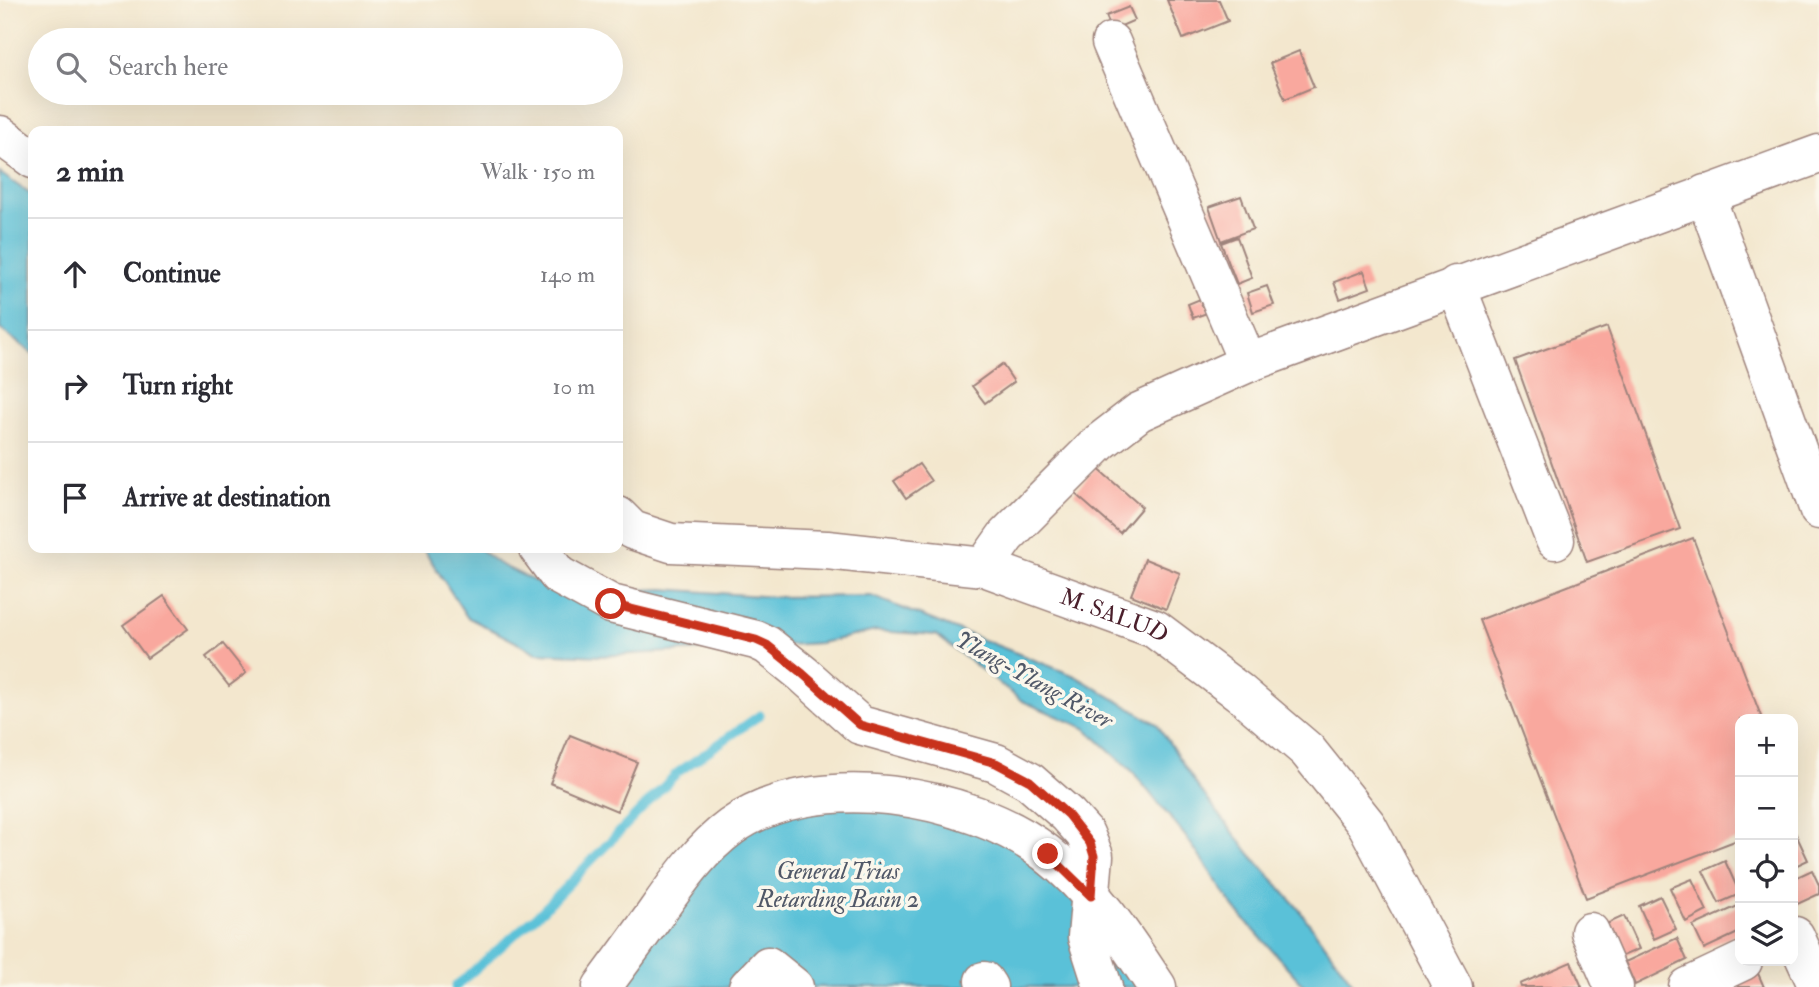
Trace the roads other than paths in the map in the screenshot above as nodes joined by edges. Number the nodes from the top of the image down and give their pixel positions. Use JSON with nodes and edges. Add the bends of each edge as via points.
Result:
{"nodes":[{"id":1,"x":1111,"y":42,"type":"dead end"},
{"id":2,"x":0,"y":135,"type":"edge"},
{"id":3,"x":1819,"y":154,"type":"edge"},
{"id":4,"x":28,"y":155,"type":"edge"},
{"id":5,"x":1705,"y":194,"type":"junction"},
{"id":6,"x":1456,"y":285,"type":"junction"},
{"id":7,"x":1248,"y":363,"type":"junction"},
{"id":8,"x":1819,"y":510,"type":"edge"},
{"id":9,"x":623,"y":521,"type":"edge"},
{"id":10,"x":1555,"y":540,"type":"dead end"},
{"id":11,"x":542,"y":553,"type":"edge"},
{"id":12,"x":984,"y":567,"type":"junction"},
{"id":13,"x":1091,"y":896,"type":"junction"},
{"id":14,"x":1590,"y":932,"type":"dead end"},
{"id":15,"x":1802,"y":932,"type":"edge"},
{"id":16,"x":1735,"y":965,"type":"edge"},
{"id":17,"x":1702,"y":984,"type":"edge"},
{"id":18,"x":602,"y":987,"type":"edge"},
{"id":19,"x":748,"y":987,"type":"edge"},
{"id":20,"x":794,"y":987,"type":"edge"},
{"id":21,"x":1103,"y":987,"type":"edge"},
{"id":22,"x":1157,"y":987,"type":"edge"},
{"id":23,"x":1453,"y":987,"type":"edge"},
{"id":24,"x":1614,"y":987,"type":"edge"},
{"id":25,"x":1818,"y":987,"type":"edge"}],
"edges":[{"from":1,"to":7,"type":"street"},
{"from":2,"to":4,"type":"street"},
{"from":3,"to":5,"type":"street"},
{"from":5,"to":6,"type":"street"},
{"from":5,"to":8,"type":"street"},
{"from":6,"to":7,"type":"street"},
{"from":6,"to":10,"type":"street"},
{"from":7,"to":12,"type":"street","via":[[1139,412],[1119,426],[1006,536]]},
{"from":9,"to":12,"type":"street","name":"M. SALUD","via":[[632,530],[671,543],[827,550]]},
{"from":11,"to":13,"type":"street","via":[[558,575],[611,604],[767,645],[860,725],[996,763],[1030,781],[1068,815],[1090,843],[1094,856]]},
{"from":12,"to":23,"type":"street","name":"M. SALUD","via":[[1155,628],[1307,750],[1367,825]]},
{"from":13,"to":18,"type":"street","via":[[1033,844],[984,818],[885,795],[811,797],[750,816],[710,844]]},
{"from":13,"to":21,"type":"street","via":[[1087,937]]},
{"from":13,"to":22,"type":"street"},
{"from":14,"to":24,"type":"street"},
{"from":15,"to":25,"type":"street"},
{"from":16,"to":17,"type":"street"},
{"from":19,"to":20,"type":"street","via":[[768,966]]}]}
